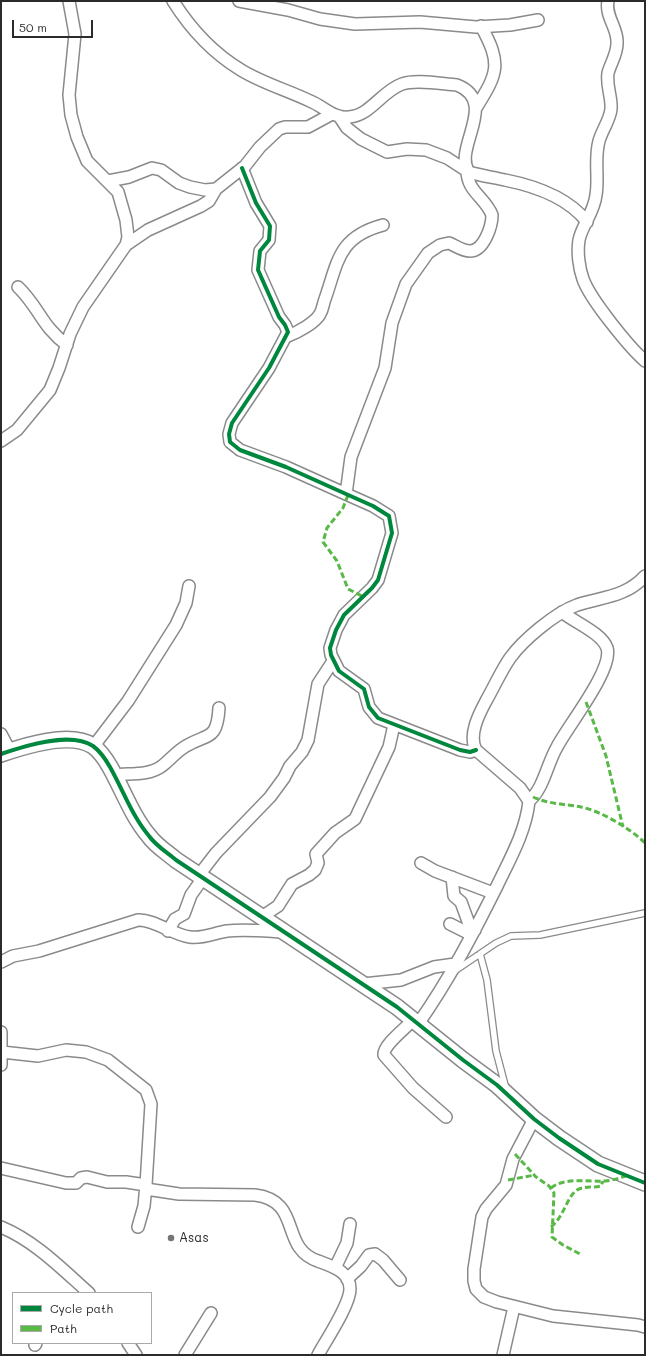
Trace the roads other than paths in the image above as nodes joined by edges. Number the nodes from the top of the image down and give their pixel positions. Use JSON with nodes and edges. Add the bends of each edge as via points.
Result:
{"nodes":[{"id":1,"x":69,"y":1,"type":"edge"},
{"id":2,"x":173,"y":1,"type":"edge"},
{"id":3,"x":239,"y":1,"type":"edge"},
{"id":4,"x":608,"y":1,"type":"edge"},
{"id":5,"x":538,"y":20,"type":"dead end"},
{"id":6,"x":481,"y":26,"type":"junction"},
{"id":7,"x":476,"y":108,"type":"junction"},
{"id":8,"x":336,"y":115,"type":"junction"},
{"id":9,"x":242,"y":168,"type":"junction"},
{"id":10,"x":467,"y":170,"type":"junction"},
{"id":11,"x":108,"y":181,"type":"junction"},
{"id":12,"x":216,"y":189,"type":"junction"},
{"id":13,"x":587,"y":222,"type":"junction"},
{"id":14,"x":383,"y":225,"type":"dead end"},
{"id":15,"x":126,"y":245,"type":"junction"},
{"id":16,"x":18,"y":287,"type":"dead end"},
{"id":17,"x":288,"y":336,"type":"junction"},
{"id":18,"x":67,"y":345,"type":"junction"},
{"id":19,"x":645,"y":361,"type":"edge"},
{"id":20,"x":1,"y":441,"type":"edge"},
{"id":21,"x":346,"y":494,"type":"junction"},
{"id":22,"x":645,"y":576,"type":"edge"},
{"id":23,"x":189,"y":586,"type":"dead end"},
{"id":24,"x":645,"y":588,"type":"edge"},
{"id":25,"x":629,"y":590,"type":"junction"},
{"id":26,"x":562,"y":612,"type":"junction"},
{"id":27,"x":333,"y":662,"type":"junction"},
{"id":28,"x":219,"y":708,"type":"dead end"},
{"id":29,"x":394,"y":725,"type":"junction"},
{"id":30,"x":1,"y":734,"type":"edge"},
{"id":31,"x":93,"y":747,"type":"junction"},
{"id":32,"x":476,"y":750,"type":"junction"},
{"id":33,"x":5,"y":753,"type":"edge"},
{"id":34,"x":114,"y":775,"type":"junction"},
{"id":35,"x":529,"y":801,"type":"junction"},
{"id":36,"x":421,"y":863,"type":"dead end"},
{"id":37,"x":201,"y":876,"type":"junction"},
{"id":38,"x":452,"y":878,"type":"junction"},
{"id":39,"x":493,"y":894,"type":"junction"},
{"id":40,"x":645,"y":913,"type":"edge"},
{"id":41,"x":263,"y":916,"type":"junction"},
{"id":42,"x":450,"y":924,"type":"dead end"},
{"id":43,"x":168,"y":931,"type":"junction"},
{"id":44,"x":282,"y":932,"type":"junction"},
{"id":45,"x":473,"y":933,"type":"junction"},
{"id":46,"x":480,"y":954,"type":"junction"},
{"id":47,"x":1,"y":962,"type":"edge"},
{"id":48,"x":453,"y":969,"type":"junction"},
{"id":49,"x":363,"y":984,"type":"junction"},
{"id":50,"x":416,"y":1022,"type":"junction"},
{"id":51,"x":1,"y":1032,"type":"edge"},
{"id":52,"x":2,"y":1052,"type":"junction"},
{"id":53,"x":1,"y":1065,"type":"edge"},
{"id":54,"x":507,"y":1094,"type":"junction"},
{"id":55,"x":446,"y":1118,"type":"dead end"},
{"id":56,"x":534,"y":1119,"type":"junction"},
{"id":57,"x":1,"y":1168,"type":"edge"},
{"id":58,"x":645,"y":1183,"type":"edge"},
{"id":59,"x":146,"y":1187,"type":"junction"},
{"id":60,"x":350,"y":1224,"type":"dead end"},
{"id":61,"x":138,"y":1226,"type":"dead end"},
{"id":62,"x":1,"y":1227,"type":"edge"},
{"id":63,"x":335,"y":1268,"type":"junction"},
{"id":64,"x":347,"y":1279,"type":"junction"},
{"id":65,"x":400,"y":1280,"type":"dead end"},
{"id":66,"x":84,"y":1291,"type":"edge"},
{"id":67,"x":514,"y":1307,"type":"junction"},
{"id":68,"x":211,"y":1313,"type":"dead end"},
{"id":69,"x":645,"y":1327,"type":"edge"},
{"id":70,"x":129,"y":1344,"type":"edge"},
{"id":71,"x":136,"y":1355,"type":"edge"},
{"id":72,"x":185,"y":1355,"type":"edge"},
{"id":73,"x":318,"y":1355,"type":"edge"},
{"id":74,"x":503,"y":1355,"type":"edge"}],
"edges":[{"from":1,"to":11,"type":"street","via":[[75,34],[69,95],[71,115],[84,156]]},
{"from":2,"to":8,"type":"street","via":[[194,30],[235,66],[312,101]]},
{"from":3,"to":6,"type":"street","via":[[355,24],[425,22]]},
{"from":4,"to":13,"type":"street","via":[[609,17],[616,32],[618,46],[608,73],[610,112],[597,148],[596,194]]},
{"from":5,"to":6,"type":"street","via":[[510,25]]},
{"from":6,"to":7,"type":"street","via":[[494,52],[495,67],[491,81]]},
{"from":7,"to":8,"type":"street","via":[[470,94],[457,85],[408,82],[357,115],[348,118]]},
{"from":7,"to":10,"type":"street","via":[[467,151]]},
{"from":8,"to":9,"type":"street","via":[[308,127],[279,129]]},
{"from":8,"to":10,"type":"street","via":[[347,128],[387,152],[407,148],[426,150],[447,158]]},
{"from":9,"to":12,"type":"street"},
{"from":9,"to":17,"type":"street","via":[[256,203],[270,226],[268,240],[260,251],[258,267],[279,316],[286,326]]},
{"from":10,"to":13,"type":"street","via":[[474,174],[523,184],[562,199],[574,207]]},
{"from":10,"to":21,"type":"street","via":[[467,180],[471,189],[492,215],[486,237],[473,251],[449,243],[435,248],[422,260],[406,284],[392,323],[385,368],[351,457]]},
{"from":11,"to":12,"type":"street","via":[[156,168],[183,185],[204,190]]},
{"from":11,"to":15,"type":"street","via":[[118,192],[123,206],[128,230]]},
{"from":12,"to":15,"type":"street","via":[[205,204],[148,230]]},
{"from":13,"to":19,"type":"street","via":[[578,243],[583,280],[615,328]]},
{"from":14,"to":17,"type":"street","via":[[362,233],[343,249],[333,270],[331,284],[320,313],[296,333]]},
{"from":15,"to":18,"type":"street","via":[[83,307]]},
{"from":16,"to":18,"type":"street","via":[[30,299],[44,324]]},
{"from":17,"to":21,"type":"street","via":[[232,423],[230,442],[240,450]]},
{"from":18,"to":20,"type":"street","via":[[44,398],[17,430]]},
{"from":21,"to":27,"type":"street","via":[[384,512],[390,520],[392,532],[378,580],[350,608],[336,630],[330,648]]},
{"from":22,"to":25,"type":"street"},
{"from":23,"to":31,"type":"street","via":[[186,603],[176,625],[128,701]]},
{"from":24,"to":25,"type":"street"},
{"from":25,"to":26,"type":"street"},
{"from":26,"to":32,"type":"street","via":[[509,659],[483,707],[474,730]]},
{"from":26,"to":35,"type":"street","via":[[590,630],[605,644],[608,656],[589,697],[556,748],[541,782]]},
{"from":27,"to":29,"type":"street","via":[[339,671],[364,689],[369,707],[375,715]]},
{"from":27,"to":37,"type":"street","via":[[318,684],[308,740],[302,752],[270,797],[216,853]]},
{"from":28,"to":34,"type":"street","via":[[219,719],[213,732],[204,739],[186,745],[157,769]]},
{"from":29,"to":32,"type":"street","via":[[466,752]]},
{"from":29,"to":41,"type":"street","via":[[389,747],[355,819],[335,832],[319,850],[316,854],[318,864],[315,870],[292,884],[278,906]]},
{"from":30,"to":33,"type":"street"},
{"from":31,"to":33,"type":"street","via":[[86,743],[67,740],[34,744]]},
{"from":31,"to":34,"type":"street","via":[[101,754]]},
{"from":32,"to":35,"type":"street","via":[[520,788]]},
{"from":34,"to":37,"type":"street","via":[[130,808],[150,838],[176,860]]},
{"from":35,"to":39,"type":"street","via":[[522,831]]},
{"from":36,"to":38,"type":"street"},
{"from":37,"to":41,"type":"street"},
{"from":37,"to":43,"type":"street","via":[[184,914],[175,919]]},
{"from":38,"to":39,"type":"street"},
{"from":38,"to":45,"type":"street","via":[[454,896],[462,902]]},
{"from":39,"to":45,"type":"street"},
{"from":40,"to":46,"type":"lane","via":[[540,935],[510,936]]},
{"from":41,"to":44,"type":"street"},
{"from":42,"to":45,"type":"street"},
{"from":43,"to":44,"type":"street","via":[[197,938],[231,931]]},
{"from":43,"to":47,"type":"street","via":[[148,921],[138,920],[38,951],[13,956]]},
{"from":44,"to":49,"type":"street"},
{"from":45,"to":48,"type":"street"},
{"from":46,"to":48,"type":"lane"},
{"from":46,"to":54,"type":"lane","via":[[487,980],[496,1051]]},
{"from":48,"to":49,"type":"street","via":[[434,967],[400,980]]},
{"from":48,"to":50,"type":"street"},
{"from":49,"to":50,"type":"street"},
{"from":50,"to":54,"type":"street"},
{"from":50,"to":55,"type":"street","via":[[389,1043],[384,1049],[384,1056],[413,1088]]},
{"from":51,"to":52,"type":"street"},
{"from":52,"to":53,"type":"street"},
{"from":52,"to":59,"type":"street","via":[[38,1056],[66,1050],[86,1052],[108,1060],[146,1090],[151,1104]]},
{"from":54,"to":56,"type":"street"},
{"from":56,"to":58,"type":"street","via":[[598,1164]]},
{"from":56,"to":67,"type":"street","via":[[513,1159],[506,1185],[482,1217],[474,1269],[475,1285],[482,1296]]},
{"from":57,"to":59,"type":"street","via":[[71,1184],[87,1177]]},
{"from":59,"to":61,"type":"street"},
{"from":59,"to":63,"type":"street","via":[[179,1194],[255,1195],[274,1200],[283,1209],[294,1241],[303,1253]]},
{"from":60,"to":63,"type":"street","via":[[347,1243]]},
{"from":62,"to":66,"type":"street","via":[[40,1250]]},
{"from":63,"to":64,"type":"street"},
{"from":64,"to":65,"type":"street","via":[[368,1255],[374,1254],[384,1260]]},
{"from":64,"to":73,"type":"street","via":[[350,1289],[345,1306]]},
{"from":67,"to":69,"type":"street","via":[[553,1316]]},
{"from":67,"to":74,"type":"street"},
{"from":68,"to":72,"type":"street"},
{"from":70,"to":71,"type":"street"}]}
